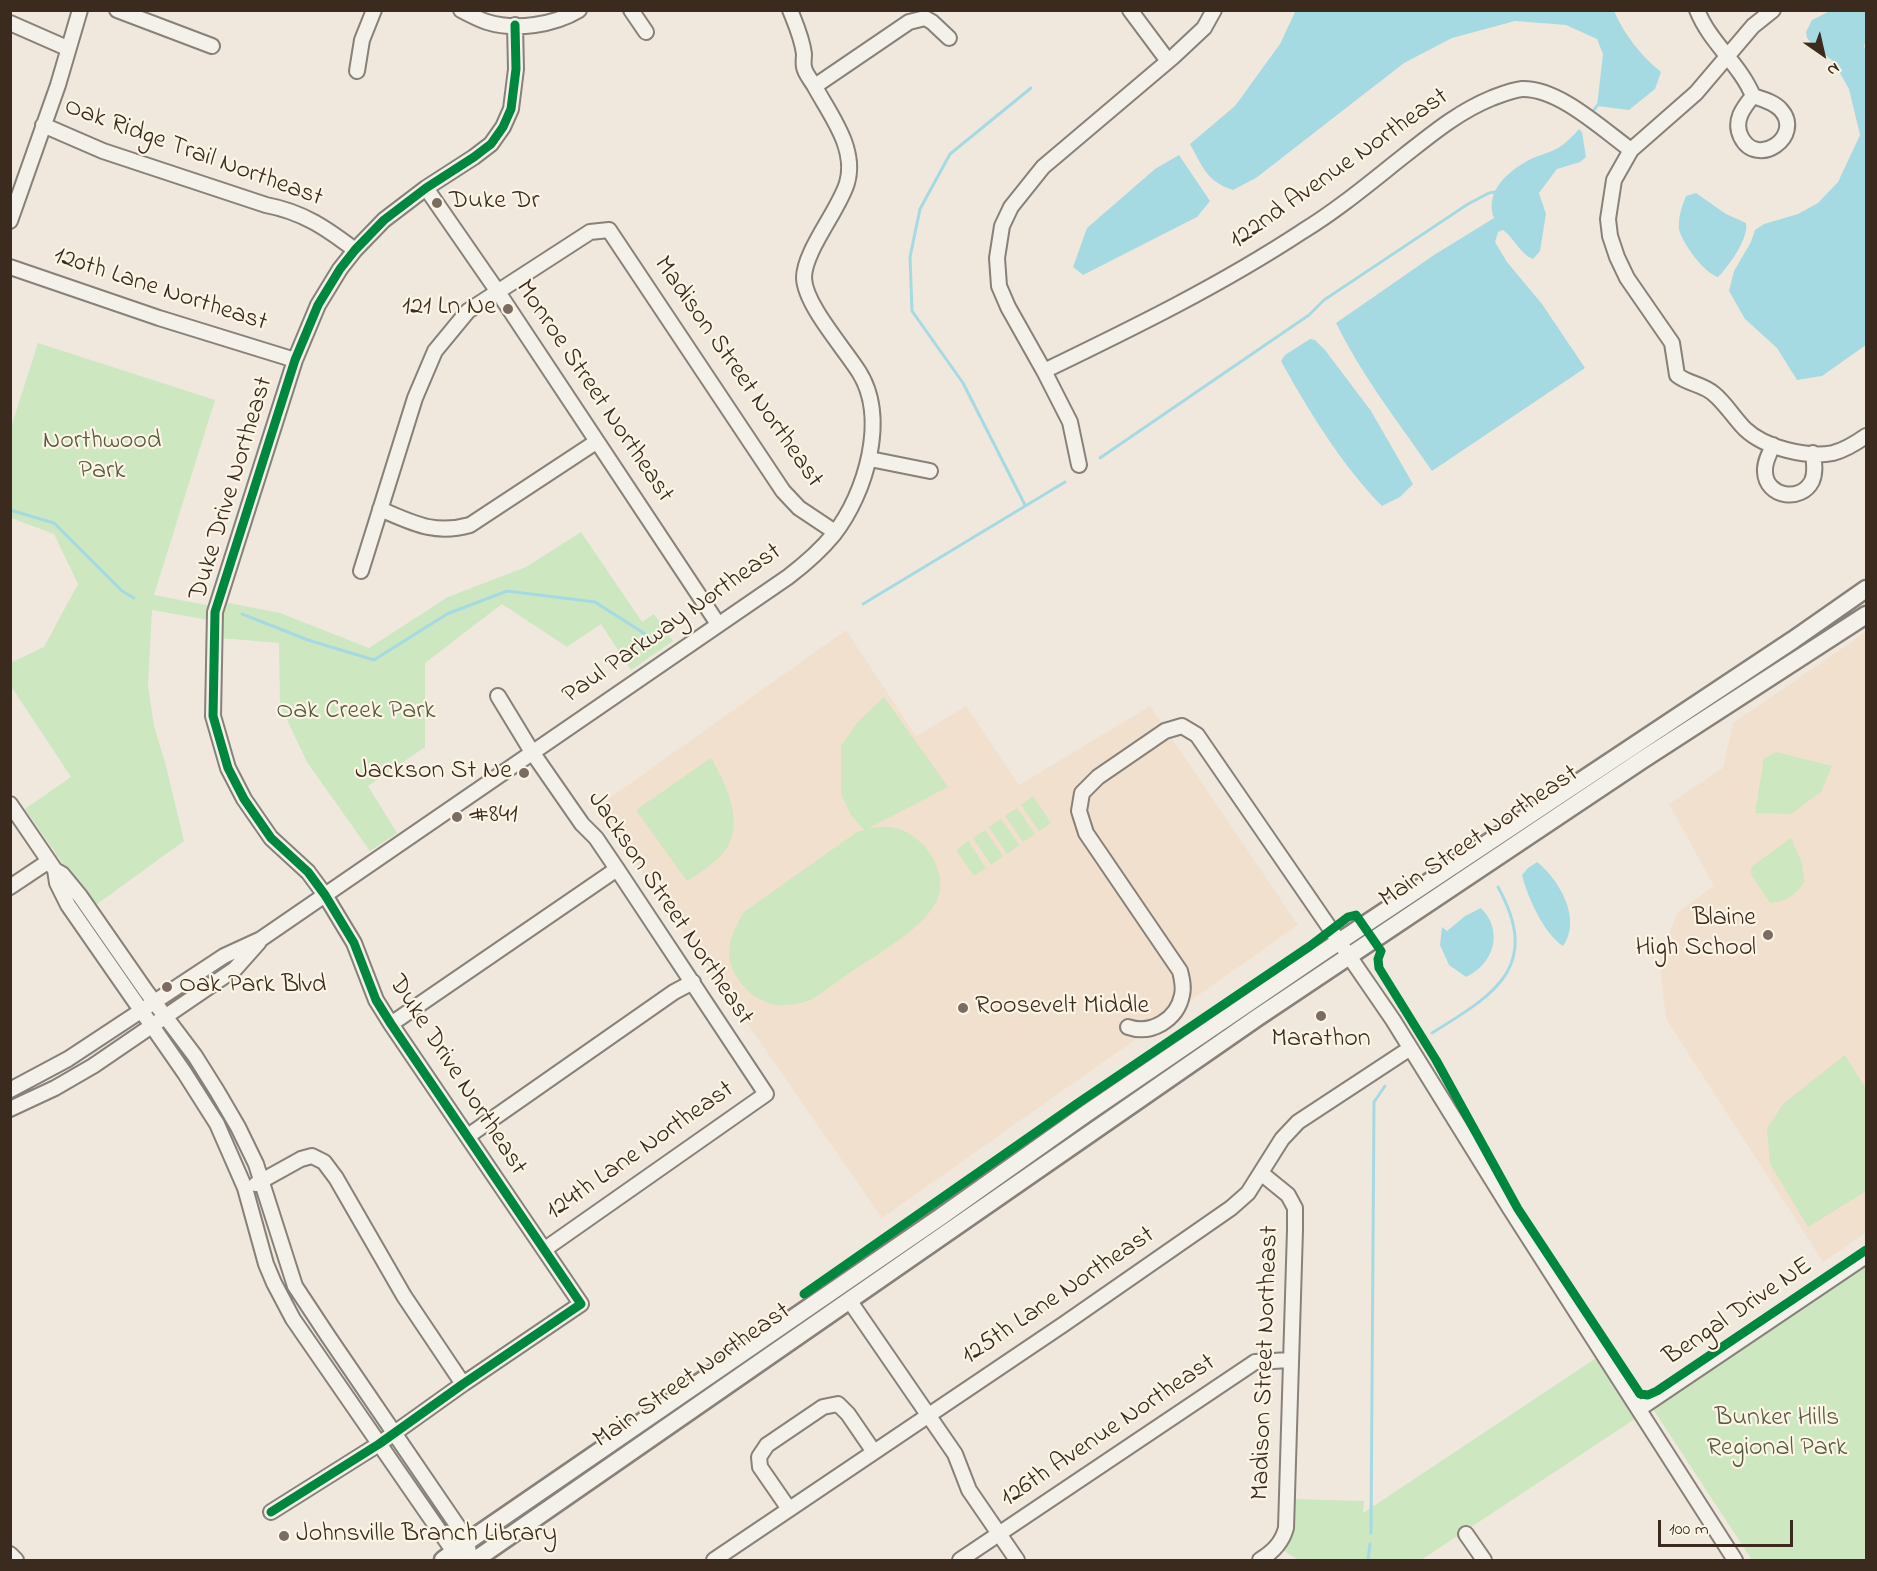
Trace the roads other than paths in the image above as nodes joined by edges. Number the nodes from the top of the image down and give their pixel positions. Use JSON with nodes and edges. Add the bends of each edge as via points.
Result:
{"nodes":[{"id":1,"x":80,"y":10,"type":"edge"},
{"id":2,"x":117,"y":10,"type":"edge"},
{"id":3,"x":374,"y":10,"type":"edge"},
{"id":4,"x":461,"y":10,"type":"edge"},
{"id":5,"x":579,"y":10,"type":"edge"},
{"id":6,"x":630,"y":10,"type":"edge"},
{"id":7,"x":790,"y":10,"type":"edge"},
{"id":8,"x":1130,"y":10,"type":"edge"},
{"id":9,"x":1214,"y":10,"type":"edge"},
{"id":10,"x":1696,"y":10,"type":"edge"},
{"id":11,"x":1773,"y":10,"type":"edge"},
{"id":12,"x":10,"y":23,"type":"edge"},
{"id":13,"x":515,"y":26,"type":"junction"},
{"id":14,"x":646,"y":32,"type":"dead end"},
{"id":15,"x":949,"y":38,"type":"dead end"},
{"id":16,"x":212,"y":46,"type":"dead end"},
{"id":17,"x":68,"y":48,"type":"junction"},
{"id":18,"x":1728,"y":57,"type":"junction"},
{"id":19,"x":1168,"y":61,"type":"junction"},
{"id":20,"x":357,"y":71,"type":"dead end"},
{"id":21,"x":814,"y":86,"type":"junction"},
{"id":22,"x":1753,"y":96,"type":"dead end"},
{"id":23,"x":43,"y":125,"type":"junction"},
{"id":24,"x":1631,"y":150,"type":"junction"},
{"id":25,"x":426,"y":188,"type":"junction"},
{"id":26,"x":14,"y":194,"type":"edge"},
{"id":27,"x":10,"y":221,"type":"edge"},
{"id":28,"x":355,"y":250,"type":"junction"},
{"id":29,"x":10,"y":267,"type":"edge"},
{"id":30,"x":498,"y":292,"type":"junction"},
{"id":31,"x":295,"y":360,"type":"junction"},
{"id":32,"x":1044,"y":371,"type":"junction"},
{"id":33,"x":1866,"y":436,"type":"edge"},
{"id":34,"x":596,"y":442,"type":"junction"},
{"id":35,"x":1773,"y":445,"type":"junction"},
{"id":36,"x":1813,"y":453,"type":"junction"},
{"id":37,"x":870,"y":459,"type":"junction"},
{"id":38,"x":1079,"y":465,"type":"dead end"},
{"id":39,"x":930,"y":471,"type":"dead end"},
{"id":40,"x":380,"y":509,"type":"junction"},
{"id":41,"x":835,"y":532,"type":"junction"},
{"id":42,"x":361,"y":571,"type":"dead end"},
{"id":43,"x":1866,"y":589,"type":"edge"},
{"id":44,"x":1866,"y":615,"type":"edge"},
{"id":45,"x":718,"y":624,"type":"junction"},
{"id":46,"x":498,"y":696,"type":"dead end"},
{"id":47,"x":532,"y":752,"type":"junction"},
{"id":48,"x":10,"y":804,"type":"edge"},
{"id":49,"x":52,"y":866,"type":"junction"},
{"id":50,"x":617,"y":869,"type":"junction"},
{"id":51,"x":10,"y":887,"type":"edge"},
{"id":52,"x":325,"y":895,"type":"junction"},
{"id":53,"x":261,"y":939,"type":"junction"},
{"id":54,"x":1339,"y":942,"type":"junction"},
{"id":55,"x":1349,"y":957,"type":"junction"},
{"id":56,"x":693,"y":982,"type":"junction"},
{"id":57,"x":155,"y":1003,"type":"junction"},
{"id":58,"x":140,"y":1011,"type":"junction"},
{"id":59,"x":166,"y":1016,"type":"junction"},
{"id":60,"x":391,"y":1024,"type":"junction"},
{"id":61,"x":151,"y":1026,"type":"junction"},
{"id":62,"x":1128,"y":1027,"type":"dead end"},
{"id":63,"x":1409,"y":1049,"type":"junction"},
{"id":64,"x":10,"y":1090,"type":"edge"},
{"id":65,"x":766,"y":1094,"type":"joint"},
{"id":66,"x":10,"y":1109,"type":"edge"},
{"id":67,"x":468,"y":1136,"type":"junction"},
{"id":68,"x":1261,"y":1173,"type":"junction"},
{"id":69,"x":262,"y":1181,"type":"junction"},
{"id":70,"x":246,"y":1188,"type":"junction"},
{"id":71,"x":545,"y":1249,"type":"junction"},
{"id":72,"x":1866,"y":1257,"type":"edge"},
{"id":73,"x":849,"y":1300,"type":"junction"},
{"id":74,"x":1290,"y":1360,"type":"junction"},
{"id":75,"x":463,"y":1384,"type":"junction"},
{"id":76,"x":1639,"y":1409,"type":"junction"},
{"id":77,"x":928,"y":1416,"type":"junction"},
{"id":78,"x":394,"y":1434,"type":"junction"},
{"id":79,"x":379,"y":1444,"type":"junction"},
{"id":80,"x":874,"y":1452,"type":"junction"},
{"id":81,"x":789,"y":1509,"type":"junction"},
{"id":82,"x":271,"y":1512,"type":"dead end"},
{"id":83,"x":1466,"y":1534,"type":"dead end"},
{"id":84,"x":999,"y":1535,"type":"junction"},
{"id":85,"x":10,"y":1554,"type":"edge"},
{"id":86,"x":460,"y":1555,"type":"edge"},
{"id":87,"x":16,"y":1560,"type":"edge"},
{"id":88,"x":475,"y":1560,"type":"edge"},
{"id":89,"x":714,"y":1560,"type":"edge"},
{"id":90,"x":960,"y":1560,"type":"edge"},
{"id":91,"x":1017,"y":1560,"type":"edge"},
{"id":92,"x":1260,"y":1560,"type":"edge"},
{"id":93,"x":1484,"y":1560,"type":"edge"},
{"id":94,"x":1735,"y":1560,"type":"edge"}],
"edges":[{"from":1,"to":17,"type":"street"},
{"from":2,"to":16,"type":"street"},
{"from":3,"to":20,"type":"street","via":[[362,40]]},
{"from":4,"to":13,"type":"street","via":[[489,23]]},
{"from":5,"to":13,"type":"street","via":[[555,21]]},
{"from":6,"to":14,"type":"street"},
{"from":7,"to":21,"type":"street","name":"Paul Parkway Northeast","via":[[799,31],[804,68]]},
{"from":8,"to":19,"type":"street"},
{"from":9,"to":19,"type":"street","via":[[1204,28]]},
{"from":10,"to":18,"type":"street"},
{"from":11,"to":18,"type":"street","via":[[1753,26]]},
{"from":12,"to":17,"type":"street"},
{"from":13,"to":25,"type":"street","name":"Duke Drive Northeast","via":[[516,69],[511,109],[503,127],[474,158]]},
{"from":15,"to":21,"type":"street","via":[[925,18],[909,21]]},
{"from":17,"to":23,"type":"street"},
{"from":18,"to":22,"type":"street"},
{"from":18,"to":24,"type":"street","via":[[1696,93]]},
{"from":19,"to":32,"type":"street","via":[[1044,167],[1011,207],[1002,226],[997,258],[999,286]]},
{"from":21,"to":37,"type":"street","name":"Paul Parkway Northeast","via":[[843,138],[850,164],[846,184],[811,252],[804,277],[816,310],[860,374],[870,396]]},
{"from":23,"to":26,"type":"street"},
{"from":23,"to":28,"type":"street","name":"Oak Ridge Trail Northeast","via":[[103,152],[302,214]]},
{"from":24,"to":32,"type":"street","name":"122nd Avenue Northeast","via":[[1556,97],[1522,89],[1499,95],[1448,121],[1306,230],[1258,260]]},
{"from":24,"to":35,"type":"street","via":[[1614,180],[1609,228],[1627,278],[1672,343],[1677,375],[1713,393],[1746,430]]},
{"from":25,"to":28,"type":"street","name":"Duke Drive Northeast","via":[[384,220]]},
{"from":25,"to":30,"type":"street","name":"Monroe Street Northeast"},
{"from":26,"to":27,"type":"street"},
{"from":28,"to":31,"type":"street","name":"Duke Drive Northeast","via":[[318,305]]},
{"from":29,"to":31,"type":"street","name":"120th Lane Northeast"},
{"from":30,"to":34,"type":"street","name":"Monroe Street Northeast"},
{"from":30,"to":40,"type":"street","via":[[468,311],[435,351],[415,398]]},
{"from":30,"to":41,"type":"street","name":"Madison Street Northeast","via":[[590,232],[609,230],[783,491]]},
{"from":31,"to":52,"type":"street","name":"Duke Drive Northeast","via":[[215,612],[213,716],[228,768],[244,799],[271,838],[308,872]]},
{"from":32,"to":38,"type":"street","via":[[1070,422]]},
{"from":33,"to":36,"type":"street","via":[[1833,453]]},
{"from":34,"to":40,"type":"street","via":[[470,525],[433,529]]},
{"from":34,"to":45,"type":"street","name":"Monroe Street Northeast"},
{"from":35,"to":36,"type":"street"},
{"from":35,"to":36,"type":"street","via":[[1764,471],[1766,480],[1786,495],[1801,492],[1812,481]]},
{"from":37,"to":39,"type":"street"},
{"from":37,"to":41,"type":"street","name":"Paul Parkway Northeast","via":[[850,508]]},
{"from":40,"to":42,"type":"street"},
{"from":41,"to":45,"type":"street","name":"Paul Parkway Northeast","via":[[788,577]]},
{"from":43,"to":54,"type":"main road","name":"Main Street Northeast"},
{"from":44,"to":55,"type":"main road","name":"Main Street Northeast"},
{"from":45,"to":47,"type":"street","name":"Paul Parkway Northeast"},
{"from":46,"to":47,"type":"street"},
{"from":47,"to":50,"type":"street","name":"Jackson Street Northeast"},
{"from":47,"to":52,"type":"street","name":"Paul Parkway Northeast"},
{"from":48,"to":49,"type":"street"},
{"from":49,"to":51,"type":"street"},
{"from":49,"to":57,"type":"street","via":[[80,896]]},
{"from":49,"to":58,"type":"street","via":[[68,905]]},
{"from":50,"to":56,"type":"street","name":"Jackson Street Northeast"},
{"from":50,"to":60,"type":"street"},
{"from":52,"to":53,"type":"street","name":"Paul Parkway Northeast"},
{"from":52,"to":60,"type":"street","name":"Duke Drive Northeast","via":[[354,943],[376,1000]]},
{"from":53,"to":57,"type":"street","name":"Paul Parkway Northeast","via":[[224,956]]},
{"from":53,"to":59,"type":"street","name":"Paul Parkway Northeast","via":[[235,969]]},
{"from":54,"to":55,"type":"street"},
{"from":54,"to":62,"type":"street","via":[[1197,735],[1182,726],[1165,731],[1098,777],[1082,793],[1080,801],[1086,833],[1172,956],[1182,978],[1182,997],[1165,1021],[1152,1029],[1139,1031]]},
{"from":54,"to":86,"type":"main road","name":"Main Street Northeast","via":[[799,1313]]},
{"from":55,"to":63,"type":"street"},
{"from":55,"to":73,"type":"main road","name":"Main Street Northeast"},
{"from":56,"to":65,"type":"street","name":"Jackson Street Northeast"},
{"from":56,"to":67,"type":"street"},
{"from":57,"to":58,"type":"street","name":"Paul Parkway Northeast"},
{"from":57,"to":59,"type":"street"},
{"from":58,"to":61,"type":"street"},
{"from":58,"to":64,"type":"street","name":"Paul Parkway Northeast","via":[[68,1059]]},
{"from":59,"to":61,"type":"street","name":"Paul Parkway Northeast"},
{"from":59,"to":69,"type":"street","via":[[228,1109]]},
{"from":60,"to":67,"type":"street","name":"Duke Drive Northeast"},
{"from":61,"to":66,"type":"street","name":"Paul Parkway Northeast","via":[[93,1066]]},
{"from":61,"to":70,"type":"street","via":[[217,1124]]},
{"from":63,"to":68,"type":"street","name":"125th Lane Northeast","via":[[1298,1122]]},
{"from":63,"to":76,"type":"street"},
{"from":65,"to":71,"type":"street","name":"124th Lane Northeast"},
{"from":67,"to":71,"type":"street","name":"Duke Drive Northeast"},
{"from":68,"to":74,"type":"street","name":"Madison Street Northeast","via":[[1288,1195],[1295,1208]]},
{"from":68,"to":77,"type":"street","name":"125th Lane Northeast","via":[[1248,1193],[1231,1208]]},
{"from":69,"to":70,"type":"street"},
{"from":69,"to":75,"type":"street","via":[[301,1159],[312,1156],[324,1162],[404,1296]]},
{"from":69,"to":78,"type":"street","via":[[295,1286]]},
{"from":70,"to":79,"type":"street","via":[[266,1264],[283,1302]]},
{"from":71,"to":75,"type":"street","name":"Duke Drive Northeast","via":[[581,1304]]},
{"from":72,"to":76,"type":"street","name":"Bengal Drive NE"},
{"from":73,"to":77,"type":"street"},
{"from":73,"to":88,"type":"main road","name":"Main Street Northeast"},
{"from":74,"to":84,"type":"street","name":"126th Avenue Northeast","via":[[1255,1362]]},
{"from":74,"to":92,"type":"street","name":"Madison Street Northeast","via":[[1286,1528],[1276,1547]]},
{"from":75,"to":78,"type":"street"},
{"from":76,"to":94,"type":"street"},
{"from":77,"to":80,"type":"street","name":"125th Lane Northeast"},
{"from":77,"to":84,"type":"street","via":[[955,1454],[969,1490]]},
{"from":78,"to":79,"type":"street"},
{"from":78,"to":86,"type":"street"},
{"from":79,"to":82,"type":"street"},
{"from":79,"to":86,"type":"street"},
{"from":80,"to":81,"type":"street","name":"125th Lane Northeast"},
{"from":80,"to":81,"type":"street","via":[[838,1404],[823,1407],[767,1445],[759,1457],[760,1467]]},
{"from":81,"to":89,"type":"street","name":"125th Lane Northeast"},
{"from":83,"to":93,"type":"street"},
{"from":84,"to":90,"type":"street","name":"126th Avenue Northeast"},
{"from":84,"to":91,"type":"street"},
{"from":85,"to":87,"type":"street"}]}
